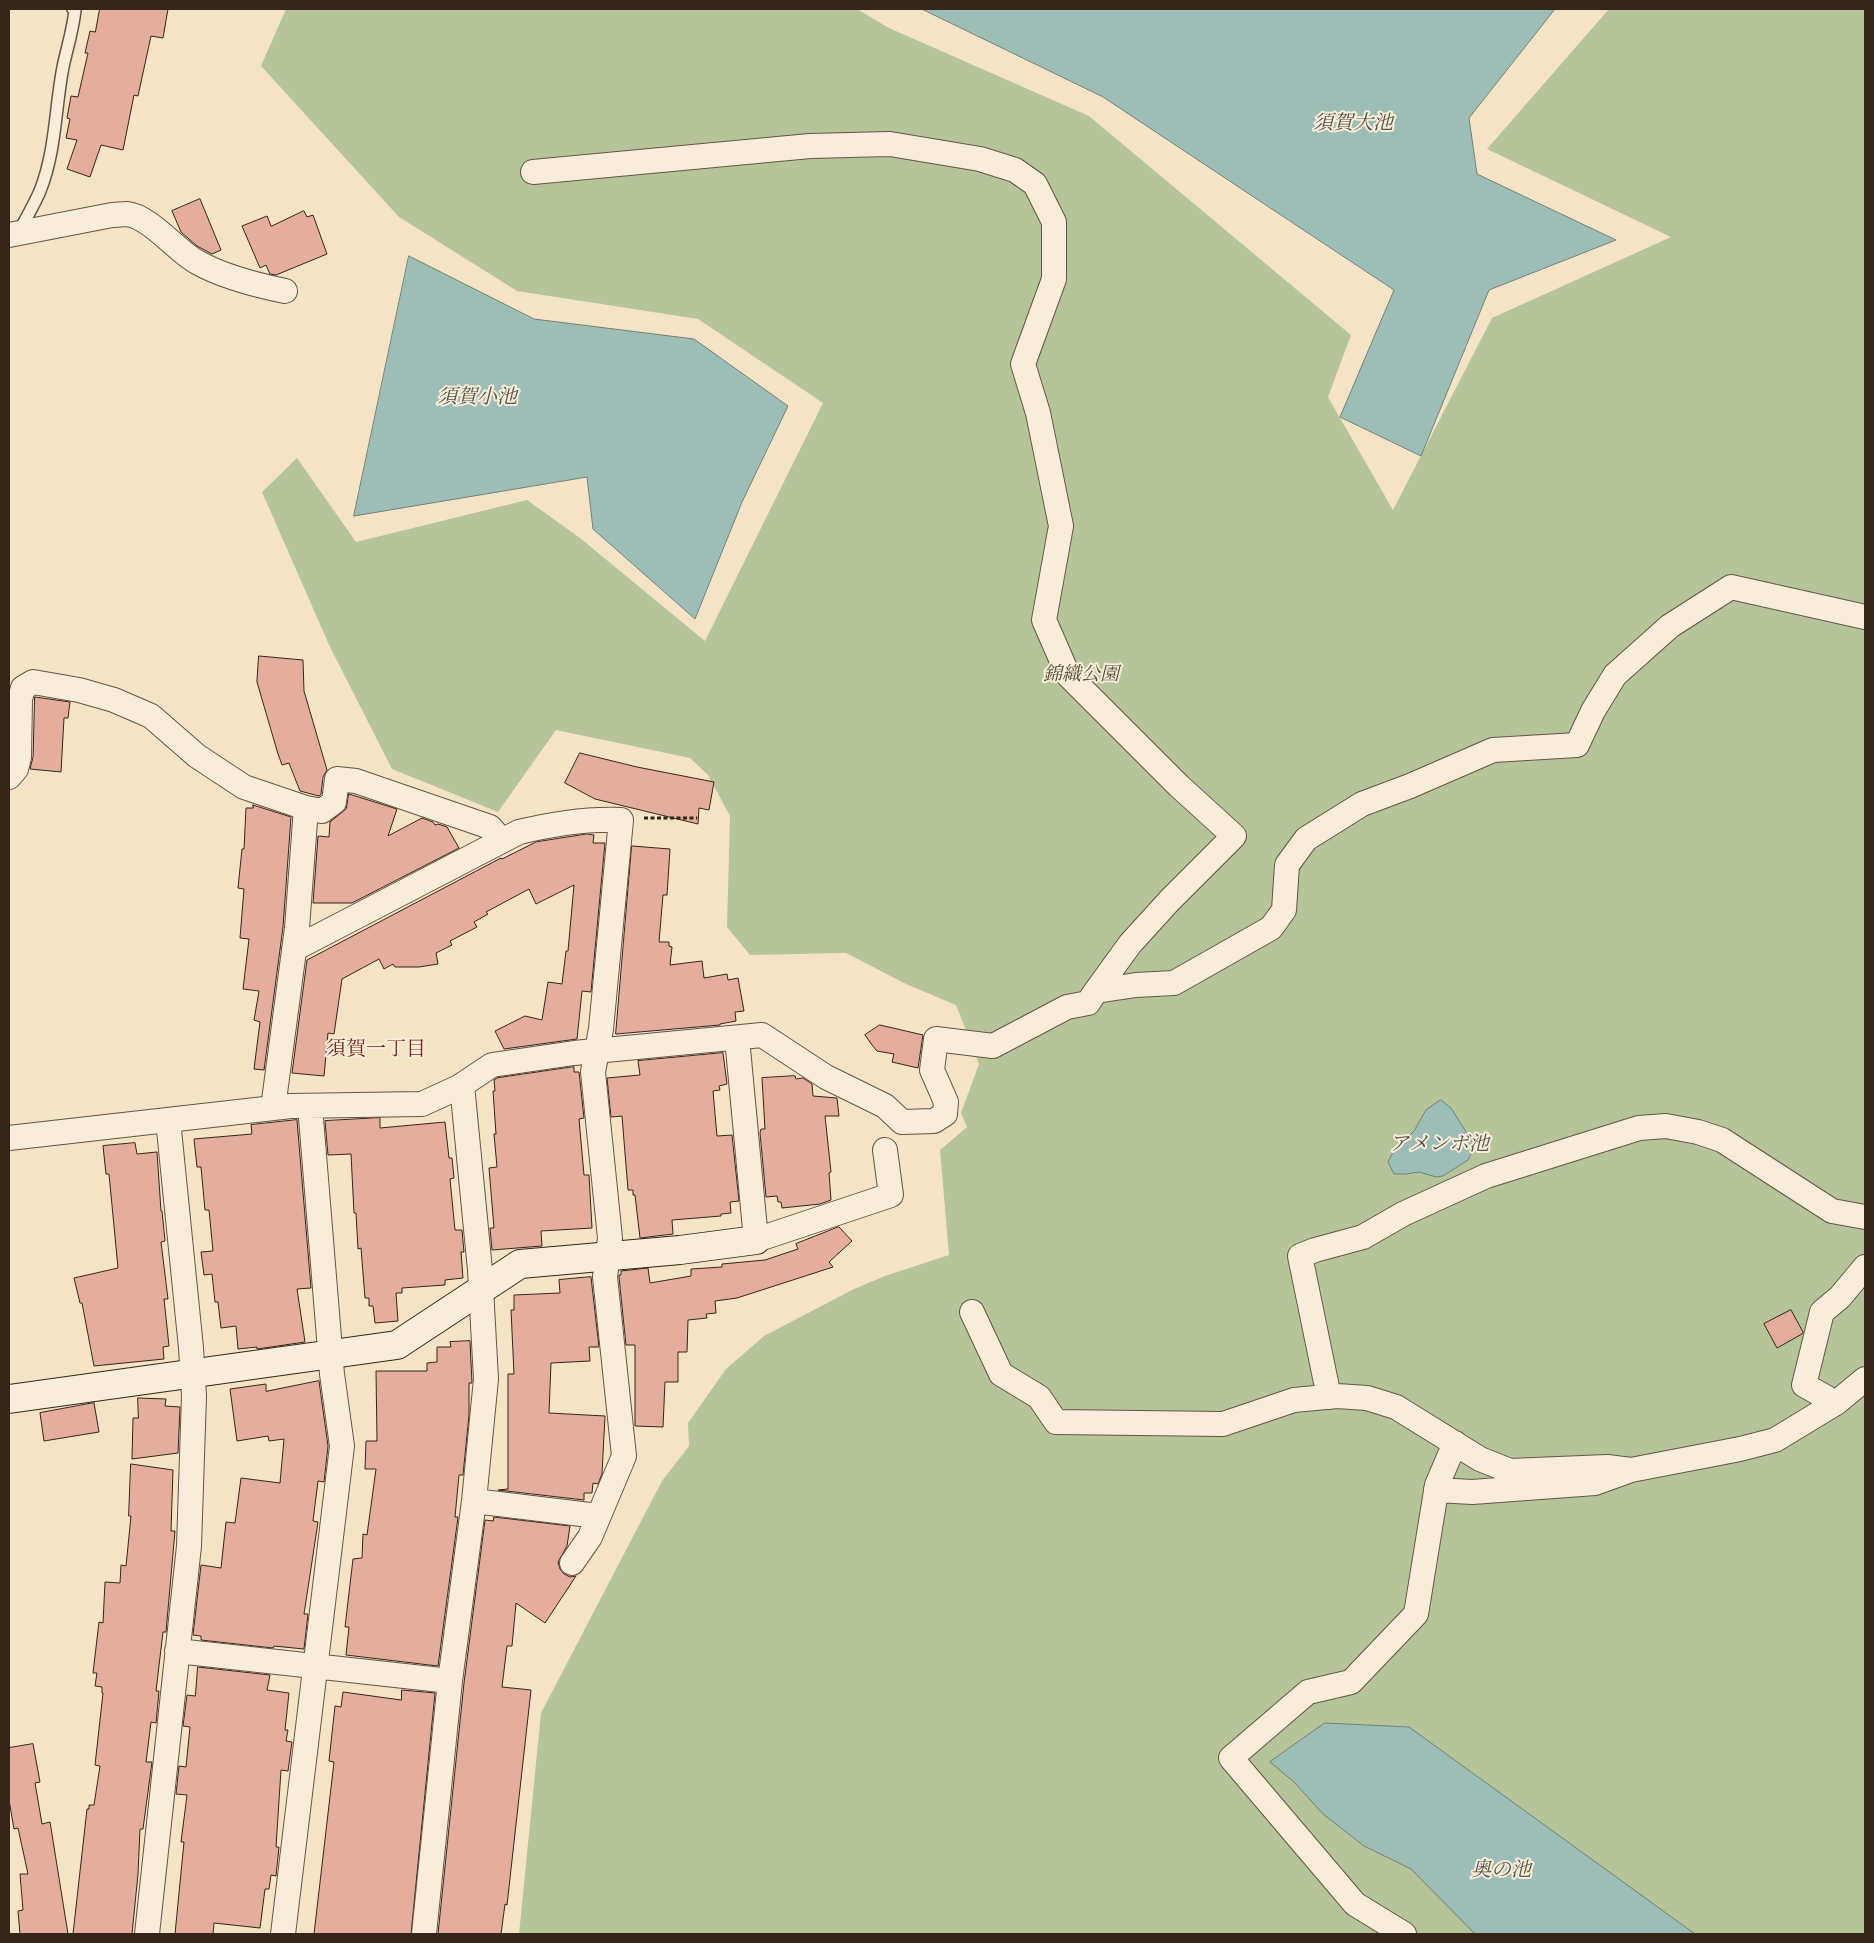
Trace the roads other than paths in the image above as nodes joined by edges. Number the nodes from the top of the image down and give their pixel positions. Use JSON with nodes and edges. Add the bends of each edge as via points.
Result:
{"nodes":[{"id":1,"x":73,"y":9,"type":"edge"},
{"id":2,"x":533,"y":172,"type":"dead end"},
{"id":3,"x":13,"y":234,"type":"edge"},
{"id":4,"x":285,"y":292,"type":"dead end"},
{"id":5,"x":1865,"y":616,"type":"edge"},
{"id":6,"x":9,"y":777,"type":"edge"},
{"id":7,"x":306,"y":808,"type":"junction"},
{"id":8,"x":502,"y":841,"type":"junction"},
{"id":9,"x":294,"y":949,"type":"junction"},
{"id":10,"x":1096,"y":991,"type":"junction"},
{"id":11,"x":737,"y":1038,"type":"junction"},
{"id":12,"x":597,"y":1051,"type":"junction"},
{"id":13,"x":462,"y":1085,"type":"junction"},
{"id":14,"x":310,"y":1106,"type":"junction"},
{"id":15,"x":273,"y":1108,"type":"junction"},
{"id":16,"x":168,"y":1120,"type":"junction"},
{"id":17,"x":9,"y":1138,"type":"edge"},
{"id":18,"x":885,"y":1150,"type":"dead end"},
{"id":19,"x":1865,"y":1217,"type":"edge"},
{"id":20,"x":756,"y":1240,"type":"junction"},
{"id":21,"x":607,"y":1256,"type":"junction"},
{"id":22,"x":1865,"y":1266,"type":"edge"},
{"id":23,"x":481,"y":1289,"type":"junction"},
{"id":24,"x":972,"y":1312,"type":"dead end"},
{"id":25,"x":330,"y":1353,"type":"junction"},
{"id":26,"x":193,"y":1373,"type":"junction"},
{"id":27,"x":1865,"y":1379,"type":"edge"},
{"id":28,"x":1329,"y":1397,"type":"junction"},
{"id":29,"x":9,"y":1400,"type":"edge"},
{"id":30,"x":1836,"y":1403,"type":"junction"},
{"id":31,"x":1455,"y":1443,"type":"junction"},
{"id":32,"x":1631,"y":1470,"type":"junction"},
{"id":33,"x":1436,"y":1490,"type":"junction"},
{"id":34,"x":474,"y":1501,"type":"junction"},
{"id":35,"x":598,"y":1516,"type":"junction"},
{"id":36,"x":572,"y":1563,"type":"dead end"},
{"id":37,"x":177,"y":1651,"type":"junction"},
{"id":38,"x":316,"y":1666,"type":"junction"},
{"id":39,"x":450,"y":1681,"type":"junction"},
{"id":40,"x":147,"y":1934,"type":"edge"},
{"id":41,"x":283,"y":1934,"type":"edge"},
{"id":42,"x":424,"y":1934,"type":"edge"},
{"id":43,"x":1404,"y":1934,"type":"edge"}],
"edges":[{"from":1,"to":3,"type":"lane","via":[[48,165],[40,191]]},
{"from":2,"to":10,"type":"street","via":[[810,146],[890,144],[980,159],[1015,170],[1035,184],[1054,222],[1054,279],[1023,364],[1038,413],[1061,526],[1044,620],[1068,675],[1178,786],[1234,836],[1130,944]]},
{"from":3,"to":4,"type":"street","via":[[129,214],[142,220],[195,262]]},
{"from":5,"to":10,"type":"street","via":[[1731,587],[1670,626],[1615,676],[1577,745],[1493,750],[1362,804],[1306,838],[1287,865],[1284,910],[1271,928],[1174,983],[1136,984]]},
{"from":6,"to":7,"type":"street","via":[[16,769],[18,757],[23,688],[33,682],[114,700],[151,716],[197,756],[244,786]]},
{"from":7,"to":8,"type":"street","via":[[322,811],[334,802],[337,779],[356,781],[490,827]]},
{"from":7,"to":9,"type":"street"},
{"from":8,"to":9,"type":"street"},
{"from":8,"to":12,"type":"street","via":[[519,832],[546,825],[598,819],[621,820]]},
{"from":9,"to":15,"type":"street"},
{"from":10,"to":11,"type":"street","via":[[1088,1003],[1067,1007],[993,1046],[936,1040],[932,1070],[946,1102],[945,1114],[934,1121],[902,1122],[885,1106],[826,1077],[762,1035]]},
{"from":11,"to":12,"type":"street"},
{"from":11,"to":20,"type":"street"},
{"from":12,"to":13,"type":"street","via":[[492,1065]]},
{"from":12,"to":21,"type":"street","via":[[593,1072],[610,1238]]},
{"from":13,"to":14,"type":"street","via":[[422,1104]]},
{"from":13,"to":23,"type":"street"},
{"from":14,"to":15,"type":"street"},
{"from":14,"to":25,"type":"street"},
{"from":15,"to":16,"type":"street"},
{"from":16,"to":17,"type":"street"},
{"from":16,"to":26,"type":"street"},
{"from":18,"to":20,"type":"street","via":[[891,1194]]},
{"from":19,"to":28,"type":"street","via":[[1832,1210],[1722,1140],[1666,1126],[1639,1128],[1486,1176],[1403,1214],[1364,1237],[1300,1256]]},
{"from":20,"to":21,"type":"street"},
{"from":21,"to":23,"type":"street","via":[[520,1264]]},
{"from":21,"to":35,"type":"street","via":[[605,1277],[624,1456]]},
{"from":22,"to":30,"type":"street","via":[[1840,1297],[1822,1312],[1804,1385]]},
{"from":23,"to":25,"type":"street","via":[[397,1345]]},
{"from":23,"to":34,"type":"street","via":[[486,1379]]},
{"from":24,"to":28,"type":"street","via":[[1001,1374],[1039,1398],[1056,1422],[1223,1424],[1294,1400]]},
{"from":25,"to":26,"type":"street"},
{"from":25,"to":38,"type":"street","via":[[342,1446]]},
{"from":26,"to":29,"type":"street"},
{"from":26,"to":37,"type":"street","via":[[189,1546]]},
{"from":27,"to":30,"type":"street"},
{"from":28,"to":31,"type":"street","via":[[1366,1398],[1396,1407]]},
{"from":30,"to":32,"type":"street","via":[[1775,1440]]},
{"from":31,"to":32,"type":"street","via":[[1480,1459],[1510,1470],[1607,1467]]},
{"from":31,"to":33,"type":"street"},
{"from":32,"to":33,"type":"street","via":[[1595,1482],[1472,1492]]},
{"from":33,"to":43,"type":"street","via":[[1416,1614],[1351,1682],[1308,1692],[1231,1758],[1355,1904]]},
{"from":34,"to":35,"type":"street"},
{"from":34,"to":39,"type":"street"},
{"from":35,"to":36,"type":"street","via":[[590,1537]]},
{"from":37,"to":38,"type":"street"},
{"from":37,"to":40,"type":"street"},
{"from":38,"to":39,"type":"street"},
{"from":38,"to":41,"type":"street"},
{"from":39,"to":42,"type":"street"}]}
